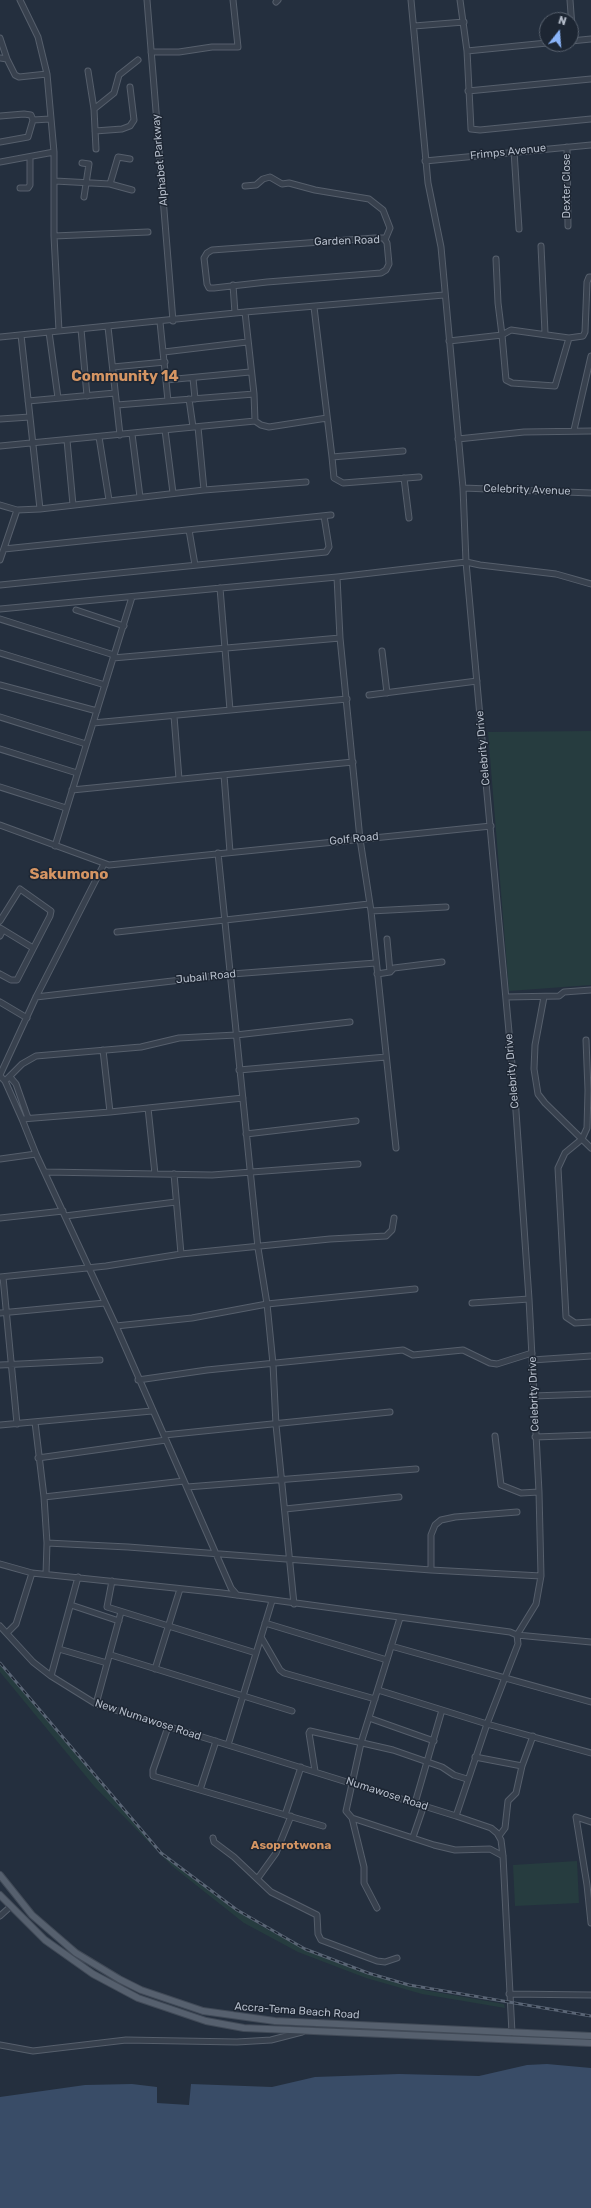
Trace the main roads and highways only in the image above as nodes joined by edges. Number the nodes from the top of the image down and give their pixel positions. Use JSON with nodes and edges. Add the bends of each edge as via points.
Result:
{"nodes":[{"id":1,"x":0,"y":1875,"type":"edge"},
{"id":2,"x":0,"y":1895,"type":"edge"},
{"id":3,"x":19,"y":1900,"type":"junction"},
{"id":4,"x":10,"y":1907,"type":"junction"},
{"id":5,"x":512,"y":2033,"type":"junction"},
{"id":6,"x":591,"y":2036,"type":"edge"},
{"id":7,"x":512,"y":2040,"type":"junction"},
{"id":8,"x":591,"y":2043,"type":"edge"}],
"edges":[{"from":1,"to":3,"type":"main road","name":"Accra-Tema Beach Road"},
{"from":2,"to":4,"type":"main road","name":"Accra-Tema Beach Road"},
{"from":3,"to":4,"type":"main road"},
{"from":3,"to":5,"type":"main road","name":"Accra-Tema Beach Road","via":[[59,1939],[97,1967],[141,1990],[203,2011],[275,2022]]},
{"from":4,"to":7,"type":"main road","name":"Accra-Tema Beach Road","via":[[45,1940],[75,1963],[138,1998],[206,2021],[244,2028]]},
{"from":5,"to":6,"type":"main road","name":"Accra-Tema Beach Road"},
{"from":5,"to":7,"type":"main road"},
{"from":7,"to":8,"type":"main road","name":"Accra-Tema Beach Road"}]}
